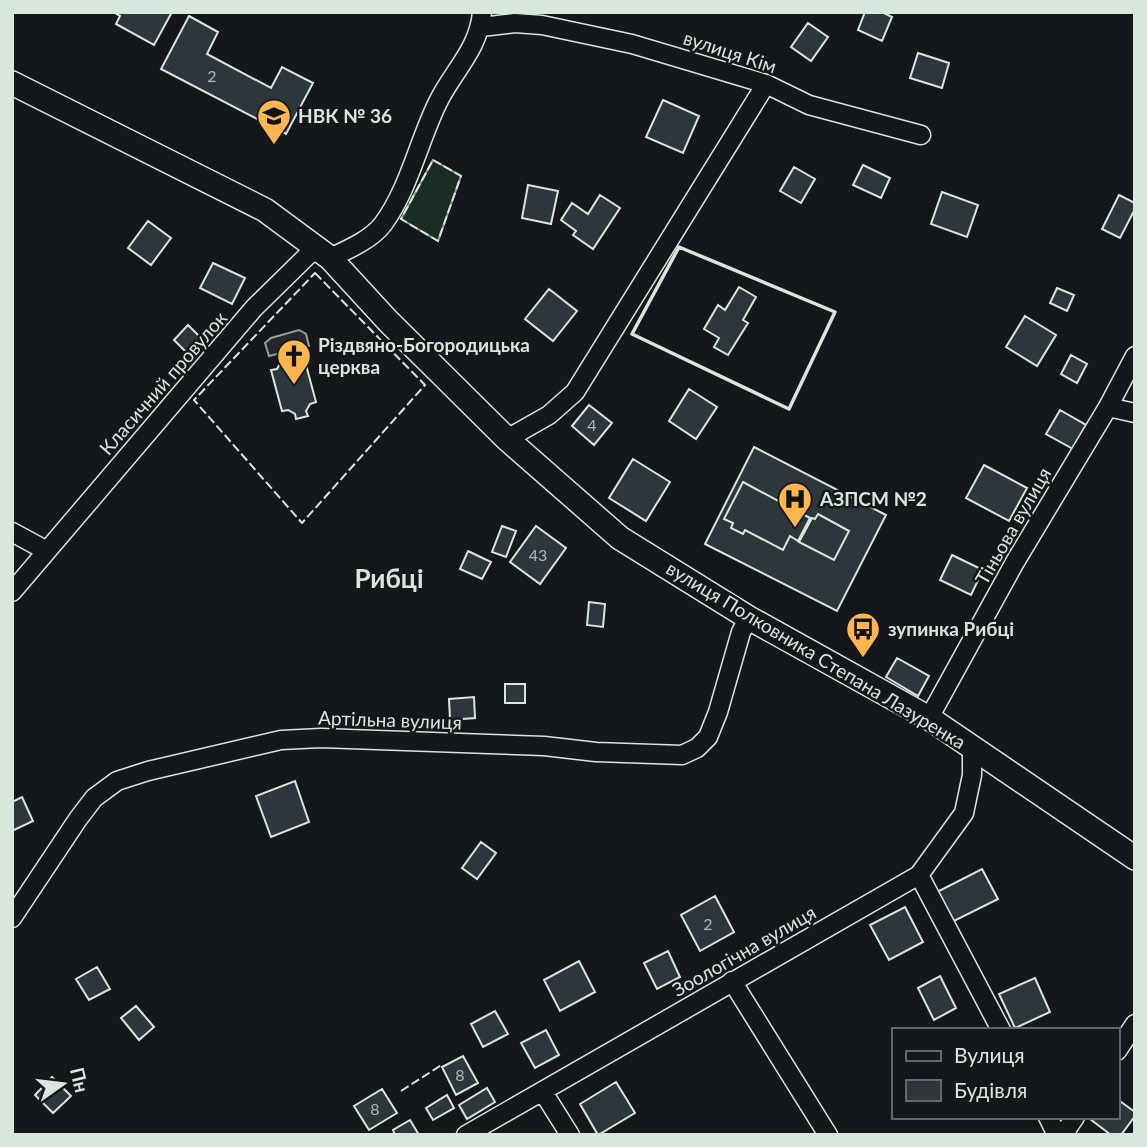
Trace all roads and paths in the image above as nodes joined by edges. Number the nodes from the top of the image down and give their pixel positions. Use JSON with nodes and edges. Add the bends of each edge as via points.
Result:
{"nodes":[{"id":1,"x":481,"y":20,"type":"edge"},
{"id":2,"x":12,"y":83,"type":"edge"},
{"id":3,"x":766,"y":84,"type":"junction"},
{"id":4,"x":921,"y":135,"type":"dead end"},
{"id":5,"x":323,"y":253,"type":"junction"},
{"id":6,"x":1135,"y":356,"type":"edge"},
{"id":7,"x":1108,"y":407,"type":"junction"},
{"id":8,"x":1135,"y":413,"type":"edge"},
{"id":9,"x":507,"y":439,"type":"junction"},
{"id":10,"x":12,"y":532,"type":"edge"},
{"id":11,"x":47,"y":551,"type":"junction"},
{"id":12,"x":12,"y":592,"type":"edge"},
{"id":13,"x":749,"y":618,"type":"junction"},
{"id":14,"x":929,"y":718,"type":"junction"},
{"id":15,"x":972,"y":748,"type":"junction"},
{"id":16,"x":1135,"y":858,"type":"edge"},
{"id":17,"x":919,"y":875,"type":"junction"},
{"id":18,"x":12,"y":918,"type":"edge"},
{"id":19,"x":732,"y":981,"type":"junction"},
{"id":20,"x":1135,"y":1024,"type":"edge"},
{"id":21,"x":1000,"y":1028,"type":"edge"},
{"id":22,"x":1119,"y":1048,"type":"edge"},
{"id":23,"x":543,"y":1092,"type":"junction"},
{"id":24,"x":1049,"y":1119,"type":"edge"},
{"id":25,"x":1074,"y":1119,"type":"edge"},
{"id":26,"x":466,"y":1135,"type":"edge"},
{"id":27,"x":570,"y":1135,"type":"edge"},
{"id":28,"x":828,"y":1135,"type":"edge"},
{"id":29,"x":1057,"y":1135,"type":"edge"},
{"id":30,"x":1063,"y":1135,"type":"edge"}],
"edges":[{"from":1,"to":3,"type":"street","name":"вулиця Кім","via":[[541,24],[632,44]]},
{"from":1,"to":5,"type":"street","name":"Класичний провулок","via":[[471,52],[438,101],[410,172],[382,225],[358,244]]},
{"from":2,"to":5,"type":"street","name":"вулиця Полковника Степана Лазуренка","via":[[265,209]]},
{"from":3,"to":4,"type":"street","name":"вулиця Кім","via":[[809,105]]},
{"from":3,"to":9,"type":"street","via":[[575,392],[549,415]]},
{"from":5,"to":9,"type":"street","name":"вулиця Полковника Степана Лазуренка"},
{"from":5,"to":11,"type":"street","name":"Класичний провулок","via":[[307,256],[254,309]]},
{"from":6,"to":7,"type":"street","name":"Тіньова вулиця"},
{"from":7,"to":8,"type":"street"},
{"from":7,"to":14,"type":"street","name":"Тіньова вулиця"},
{"from":9,"to":13,"type":"street","name":"вулиця Полковника Степана Лазуренка","via":[[620,538]]},
{"from":10,"to":11,"type":"street"},
{"from":11,"to":12,"type":"street","name":"Класичний провулок"},
{"from":13,"to":14,"type":"street","name":"вулиця Полковника Степана Лазуренка"},
{"from":13,"to":18,"type":"street","name":"Артільна вулиця","via":[[708,737],[681,755],[321,738],[281,740],[148,771],[117,781],[94,799]]},
{"from":14,"to":15,"type":"street","name":"вулиця Полковника Степана Лазуренка"},
{"from":15,"to":16,"type":"street","name":"вулиця Полковника Степана Лазуренка"},
{"from":15,"to":17,"type":"street","name":"Зоологічна вулиця","via":[[964,813]]},
{"from":17,"to":19,"type":"street","name":"Зоологічна вулиця"},
{"from":17,"to":21,"type":"street"},
{"from":19,"to":23,"type":"street","name":"Зоологічна вулиця"},
{"from":19,"to":28,"type":"street"},
{"from":20,"to":22,"type":"street"},
{"from":23,"to":26,"type":"street","name":"Зоологічна вулиця"},
{"from":23,"to":27,"type":"street"},
{"from":24,"to":29,"type":"street"},
{"from":25,"to":30,"type":"street"}]}
